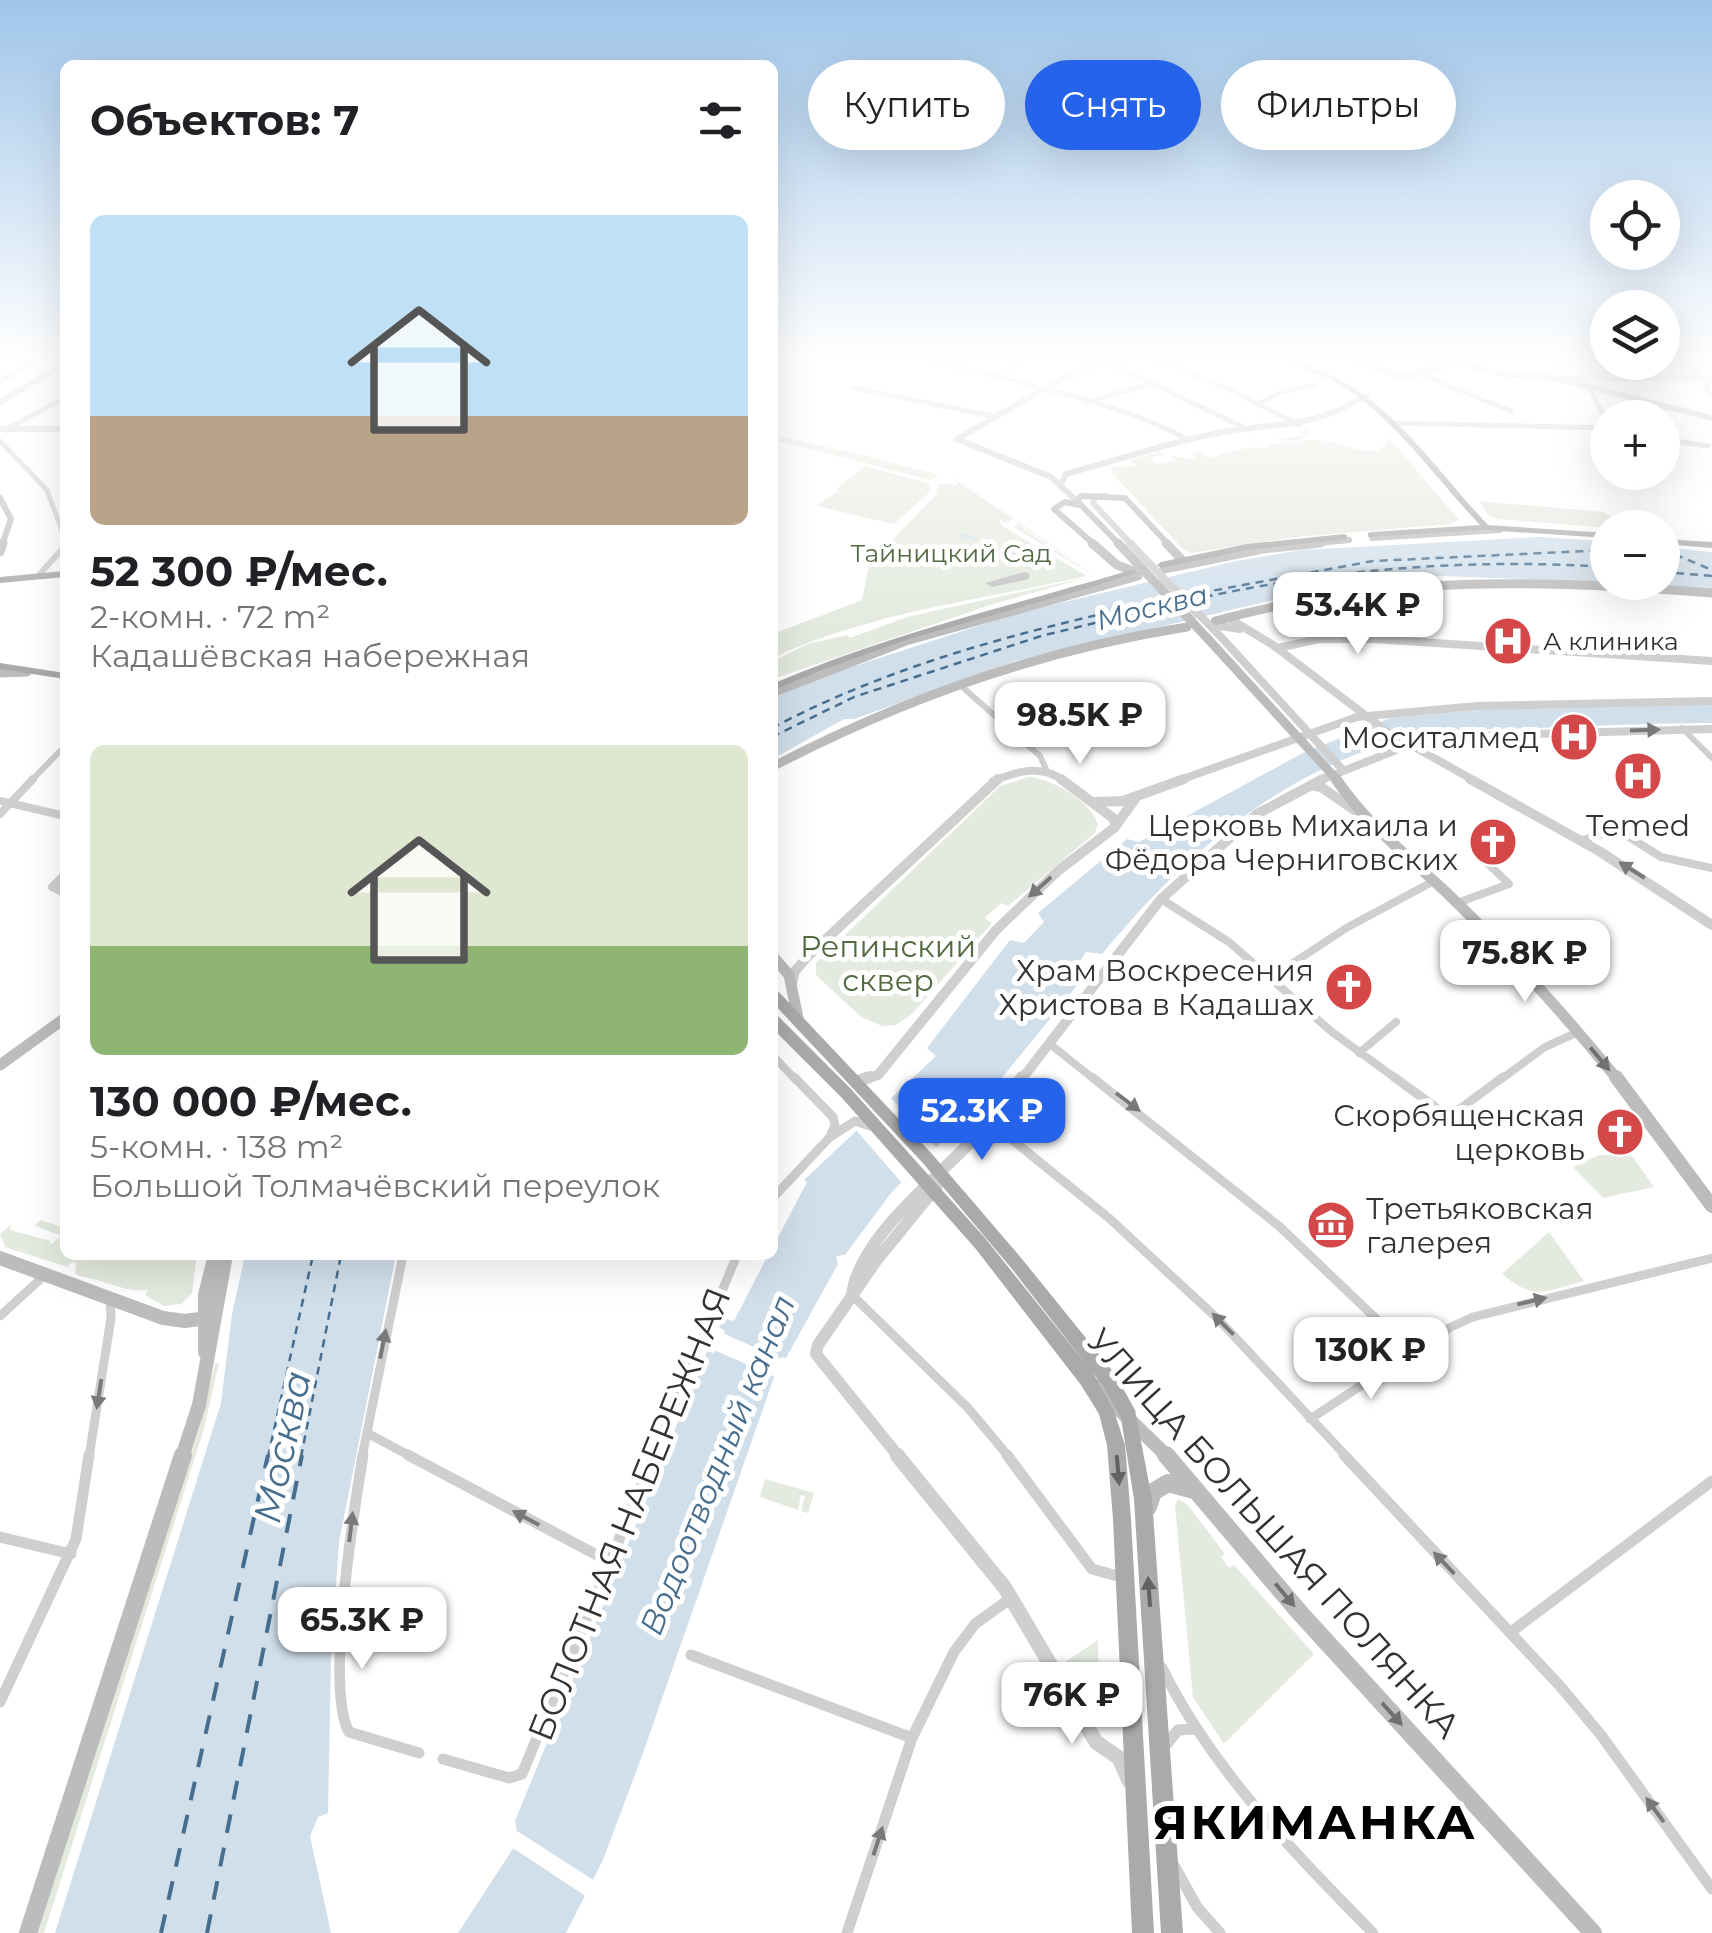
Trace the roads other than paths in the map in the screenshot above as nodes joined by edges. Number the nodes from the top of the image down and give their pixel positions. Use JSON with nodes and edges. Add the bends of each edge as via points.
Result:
{"nodes":[{"id":1,"x":7,"y":448,"type":"edge"},
{"id":2,"x":986,"y":448,"type":"edge"},
{"id":3,"x":1159,"y":448,"type":"edge"},
{"id":4,"x":1415,"y":448,"type":"edge"},
{"id":5,"x":1062,"y":482,"type":"junction"},
{"id":6,"x":1454,"y":494,"type":"junction"},
{"id":7,"x":0,"y":503,"type":"edge"},
{"id":8,"x":1080,"y":504,"type":"junction"},
{"id":9,"x":11,"y":515,"type":"junction"},
{"id":10,"x":0,"y":516,"type":"edge"},
{"id":11,"x":1485,"y":527,"type":"junction"},
{"id":12,"x":1469,"y":528,"type":"junction"},
{"id":13,"x":1500,"y":530,"type":"junction"},
{"id":14,"x":60,"y":531,"type":"edge"},
{"id":15,"x":1590,"y":533,"type":"edge"},
{"id":16,"x":1590,"y":533,"type":"edge"},
{"id":17,"x":1370,"y":537,"type":"junction"},
{"id":18,"x":1680,"y":540,"type":"edge"},
{"id":19,"x":1712,"y":543,"type":"edge"},
{"id":20,"x":60,"y":549,"type":"edge"},
{"id":21,"x":0,"y":552,"type":"edge"},
{"id":22,"x":1181,"y":562,"type":"junction"},
{"id":23,"x":1162,"y":567,"type":"dead end"},
{"id":24,"x":1137,"y":568,"type":"junction"},
{"id":25,"x":60,"y":574,"type":"edge"},
{"id":26,"x":38,"y":576,"type":"junction"},
{"id":27,"x":0,"y":580,"type":"edge"},
{"id":28,"x":1711,"y":596,"type":"edge"},
{"id":29,"x":1291,"y":602,"type":"junction"},
{"id":30,"x":1229,"y":618,"type":"junction"},
{"id":31,"x":1218,"y":627,"type":"junction"},
{"id":32,"x":1188,"y":629,"type":"dead end"},
{"id":33,"x":1250,"y":634,"type":"junction"},
{"id":34,"x":1311,"y":640,"type":"junction"},
{"id":35,"x":1278,"y":648,"type":"junction"},
{"id":36,"x":1712,"y":662,"type":"edge"},
{"id":37,"x":0,"y":669,"type":"edge"},
{"id":38,"x":60,"y":675,"type":"edge"},
{"id":39,"x":961,"y":685,"type":"junction"},
{"id":40,"x":778,"y":688,"type":"edge"},
{"id":41,"x":1712,"y":701,"type":"edge"},
{"id":42,"x":1355,"y":709,"type":"junction"},
{"id":43,"x":1348,"y":719,"type":"junction"},
{"id":44,"x":1368,"y":719,"type":"junction"},
{"id":45,"x":1682,"y":728,"type":"junction"},
{"id":46,"x":1712,"y":729,"type":"edge"},
{"id":47,"x":1312,"y":733,"type":"junction"},
{"id":48,"x":1300,"y":737,"type":"junction"},
{"id":49,"x":1404,"y":742,"type":"junction"},
{"id":50,"x":60,"y":752,"type":"dead end"},
{"id":51,"x":1712,"y":758,"type":"edge"},
{"id":52,"x":778,"y":764,"type":"edge"},
{"id":53,"x":1046,"y":769,"type":"junction"},
{"id":54,"x":1337,"y":769,"type":"junction"},
{"id":55,"x":1305,"y":786,"type":"junction"},
{"id":56,"x":1140,"y":796,"type":"junction"},
{"id":57,"x":0,"y":801,"type":"edge"},
{"id":58,"x":11,"y":802,"type":"junction"},
{"id":59,"x":1094,"y":802,"type":"junction"},
{"id":60,"x":0,"y":814,"type":"edge"},
{"id":61,"x":1360,"y":814,"type":"junction"},
{"id":62,"x":60,"y":815,"type":"edge"},
{"id":63,"x":1116,"y":826,"type":"junction"},
{"id":64,"x":1476,"y":840,"type":"dead end"},
{"id":65,"x":1582,"y":840,"type":"junction"},
{"id":66,"x":1712,"y":868,"type":"edge"},
{"id":67,"x":1434,"y":881,"type":"junction"},
{"id":68,"x":1161,"y":899,"type":"junction"},
{"id":69,"x":1457,"y":903,"type":"junction"},
{"id":70,"x":1712,"y":925,"type":"edge"},
{"id":71,"x":805,"y":959,"type":"junction"},
{"id":72,"x":778,"y":961,"type":"edge"},
{"id":73,"x":778,"y":966,"type":"edge"},
{"id":74,"x":1270,"y":978,"type":"junction"},
{"id":75,"x":792,"y":983,"type":"junction"},
{"id":76,"x":778,"y":1000,"type":"edge"},
{"id":77,"x":60,"y":1013,"type":"edge"},
{"id":78,"x":798,"y":1019,"type":"junction"},
{"id":79,"x":60,"y":1022,"type":"edge"},
{"id":80,"x":1396,"y":1022,"type":"dead end"},
{"id":81,"x":778,"y":1027,"type":"edge"},
{"id":82,"x":1578,"y":1032,"type":"junction"},
{"id":83,"x":1050,"y":1044,"type":"junction"},
{"id":84,"x":1359,"y":1053,"type":"junction"},
{"id":85,"x":0,"y":1056,"type":"edge"},
{"id":86,"x":778,"y":1061,"type":"edge"},
{"id":87,"x":0,"y":1066,"type":"edge"},
{"id":88,"x":857,"y":1081,"type":"junction"},
{"id":89,"x":990,"y":1121,"type":"junction"},
{"id":90,"x":866,"y":1122,"type":"junction"},
{"id":91,"x":829,"y":1138,"type":"junction"},
{"id":92,"x":934,"y":1185,"type":"junction"},
{"id":93,"x":778,"y":1193,"type":"edge"},
{"id":94,"x":1712,"y":1206,"type":"edge"},
{"id":95,"x":4,"y":1257,"type":"edge"},
{"id":96,"x":1712,"y":1258,"type":"edge"},
{"id":97,"x":214,"y":1260,"type":"edge"},
{"id":98,"x":225,"y":1260,"type":"edge"},
{"id":99,"x":401,"y":1260,"type":"edge"},
{"id":100,"x":735,"y":1260,"type":"edge"},
{"id":101,"x":47,"y":1273,"type":"junction"},
{"id":102,"x":852,"y":1296,"type":"junction"},
{"id":103,"x":110,"y":1298,"type":"junction"},
{"id":104,"x":0,"y":1316,"type":"edge"},
{"id":105,"x":208,"y":1318,"type":"junction"},
{"id":106,"x":1410,"y":1352,"type":"junction"},
{"id":107,"x":1087,"y":1379,"type":"junction"},
{"id":108,"x":1129,"y":1416,"type":"junction"},
{"id":109,"x":1310,"y":1420,"type":"junction"},
{"id":110,"x":367,"y":1433,"type":"junction"},
{"id":111,"x":1712,"y":1481,"type":"edge"},
{"id":112,"x":1202,"y":1496,"type":"junction"},
{"id":113,"x":1145,"y":1521,"type":"junction"},
{"id":114,"x":0,"y":1537,"type":"edge"},
{"id":115,"x":70,"y":1554,"type":"junction"},
{"id":116,"x":612,"y":1564,"type":"junction"},
{"id":117,"x":1126,"y":1578,"type":"junction"},
{"id":118,"x":1012,"y":1598,"type":"junction"},
{"id":119,"x":1512,"y":1632,"type":"junction"},
{"id":120,"x":1153,"y":1648,"type":"junction"},
{"id":121,"x":692,"y":1655,"type":"dead end"},
{"id":122,"x":0,"y":1702,"type":"edge"},
{"id":123,"x":1195,"y":1729,"type":"junction"},
{"id":124,"x":912,"y":1738,"type":"junction"},
{"id":125,"x":419,"y":1753,"type":"dead end"},
{"id":126,"x":443,"y":1759,"type":"dead end"},
{"id":127,"x":1162,"y":1759,"type":"junction"},
{"id":128,"x":1137,"y":1802,"type":"junction"},
{"id":129,"x":1166,"y":1844,"type":"junction"},
{"id":130,"x":1712,"y":1889,"type":"edge"},
{"id":131,"x":28,"y":1933,"type":"edge"},
{"id":132,"x":848,"y":1933,"type":"edge"},
{"id":133,"x":1143,"y":1933,"type":"edge"},
{"id":134,"x":1172,"y":1933,"type":"edge"},
{"id":135,"x":1220,"y":1933,"type":"edge"},
{"id":136,"x":1373,"y":1933,"type":"edge"},
{"id":137,"x":1593,"y":1933,"type":"edge"}],
"edges":[{"from":1,"to":14,"type":"street","via":[[47,490]]},
{"from":2,"to":5,"type":"street"},
{"from":3,"to":5,"type":"street","via":[[1066,474]]},
{"from":4,"to":6,"type":"main road"},
{"from":5,"to":8,"type":"street"},
{"from":6,"to":11,"type":"main road"},
{"from":6,"to":12,"type":"main road","via":[[1474,524]]},
{"from":7,"to":9,"type":"main road"},
{"from":8,"to":22,"type":"main road","via":[[1088,494],[1124,498]]},
{"from":8,"to":24,"type":"main road"},
{"from":8,"to":24,"type":"main road","via":[[1054,509],[1117,565]]},
{"from":9,"to":10,"type":"main road"},
{"from":9,"to":21,"type":"main road"},
{"from":11,"to":12,"type":"main road"},
{"from":11,"to":13,"type":"main road"},
{"from":11,"to":15,"type":"main road"},
{"from":12,"to":17,"type":"main road"},
{"from":13,"to":16,"type":"main road"},
{"from":13,"to":17,"type":"main road"},
{"from":17,"to":22,"type":"main road","via":[[1247,547]]},
{"from":18,"to":19,"type":"main road"},
{"from":20,"to":26,"type":"street"},
{"from":22,"to":23,"type":"main road"},
{"from":22,"to":24,"type":"street","via":[[1123,499],[1094,498]]},
{"from":24,"to":31,"type":"street","bridge":true},
{"from":24,"to":40,"type":"main road","via":[[816,669]]},
{"from":24,"to":48,"type":"main road","bridge":true},
{"from":25,"to":26,"type":"main road"},
{"from":26,"to":27,"type":"main road"},
{"from":28,"to":29,"type":"main road","via":[[1502,583],[1360,590]]},
{"from":28,"to":30,"type":"main road","via":[[1520,581],[1410,584],[1314,594]]},
{"from":29,"to":30,"type":"main road"},
{"from":29,"to":34,"type":"street"},
{"from":30,"to":31,"type":"main road"},
{"from":30,"to":33,"type":"street"},
{"from":31,"to":33,"type":"street"},
{"from":31,"to":47,"type":"street"},
{"from":32,"to":39,"type":"main road"},
{"from":33,"to":35,"type":"street"},
{"from":34,"to":35,"type":"street"},
{"from":34,"to":36,"type":"street"},
{"from":35,"to":42,"type":"street"},
{"from":37,"to":38,"type":"main road"},
{"from":39,"to":52,"type":"main road"},
{"from":39,"to":53,"type":"street","via":[[1040,756]]},
{"from":41,"to":44,"type":"street","via":[[1477,706]]},
{"from":42,"to":43,"type":"street"},
{"from":42,"to":44,"type":"street"},
{"from":43,"to":44,"type":"street"},
{"from":43,"to":47,"type":"street"},
{"from":44,"to":49,"type":"street"},
{"from":45,"to":46,"type":"street"},
{"from":49,"to":45,"type":"street","one_way":true},
{"from":45,"to":51,"type":"street"},
{"from":47,"to":48,"type":"street"},
{"from":47,"to":54,"type":"street"},
{"from":48,"to":54,"type":"main road"},
{"from":48,"to":56,"type":"street"},
{"from":49,"to":54,"type":"street"},
{"from":49,"to":65,"type":"street"},
{"from":50,"to":58,"type":"street"},
{"from":53,"to":59,"type":"street"},
{"from":53,"to":71,"type":"street","via":[[993,781]]},
{"from":54,"to":55,"type":"street"},
{"from":54,"to":61,"type":"main road"},
{"from":55,"to":61,"type":"street","via":[[1319,786]]},
{"from":55,"to":68,"type":"street","via":[[1246,822]]},
{"from":56,"to":59,"type":"street"},
{"from":56,"to":63,"type":"street"},
{"from":57,"to":58,"type":"street"},
{"from":58,"to":60,"type":"street"},
{"from":58,"to":62,"type":"street"},
{"from":59,"to":63,"type":"street"},
{"from":61,"to":67,"type":"main road"},
{"from":63,"to":88,"type":"street","one_way":true,"via":[[996,930],[878,1075]]},
{"from":64,"to":69,"type":"street","via":[[1474,850],[1508,884]]},
{"from":65,"to":66,"type":"street","via":[[1618,830],[1661,857]]},
{"from":70,"to":65,"type":"street","one_way":true},
{"from":67,"to":69,"type":"main road"},
{"from":67,"to":74,"type":"street"},
{"from":68,"to":74,"type":"street","via":[[1230,942]]},
{"from":68,"to":83,"type":"street"},
{"from":69,"to":82,"type":"main road"},
{"from":71,"to":72,"type":"street"},
{"from":71,"to":75,"type":"street"},
{"from":73,"to":75,"type":"main road"},
{"from":74,"to":84,"type":"street"},
{"from":75,"to":78,"type":"main road"},
{"from":76,"to":78,"type":"main road","name":"УЛИЦА БОЛЬШАЯ ПОЛЯНКА"},
{"from":77,"to":85,"type":"main road"},
{"from":78,"to":88,"type":"main road","name":"УЛИЦА БОЛЬШАЯ ПОЛЯНКА"},
{"from":79,"to":87,"type":"main road"},
{"from":80,"to":84,"type":"street"},
{"from":81,"to":90,"type":"main road","name":"УЛИЦА БОЛЬШАЯ ПОЛЯНКА"},
{"from":82,"to":84,"type":"street","via":[[1544,1047],[1450,1117]]},
{"from":82,"to":94,"type":"main road","one_way":true},
{"from":83,"to":89,"type":"street"},
{"from":83,"to":106,"type":"street","one_way":true,"via":[[1280,1227]]},
{"from":86,"to":91,"type":"street","via":[[834,1117]]},
{"from":88,"to":92,"type":"main road","name":"УЛИЦА БОЛЬШАЯ ПОЛЯНКА","via":[[927,1158]]},
{"from":89,"to":92,"type":"street"},
{"from":109,"to":89,"type":"street","one_way":true,"via":[[1192,1294]]},
{"from":90,"to":91,"type":"street","via":[[852,1122]]},
{"from":90,"to":92,"type":"main road","name":"УЛИЦА БОЛЬШАЯ ПОЛЯНКА"},
{"from":91,"to":93,"type":"street"},
{"from":92,"to":102,"type":"street","via":[[884,1232],[854,1278]]},
{"from":92,"to":107,"type":"main road","name":"УЛИЦА БОЛЬШАЯ ПОЛЯНКА"},
{"from":92,"to":108,"type":"main road","name":"УЛИЦА БОЛЬШАЯ ПОЛЯНКА","via":[[1109,1380]]},
{"from":95,"to":101,"type":"main road"},
{"from":106,"to":96,"type":"street","one_way":true,"via":[[1496,1310]]},
{"from":97,"to":105,"type":"main road"},
{"from":98,"to":105,"type":"main road"},
{"from":110,"to":99,"type":"street","one_way":true},
{"from":100,"to":116,"type":"street","name":"БОЛОТНАЯ НАБЕРЕЖНАЯ"},
{"from":101,"to":103,"type":"main road"},
{"from":101,"to":104,"type":"street"},
{"from":102,"to":117,"type":"street","via":[[985,1428],[1092,1570]]},
{"from":102,"to":118,"type":"street","via":[[816,1354]]},
{"from":103,"to":105,"type":"main road","via":[[163,1318]]},
{"from":103,"to":115,"type":"street","one_way":true},
{"from":105,"to":131,"type":"main road","via":[[192,1429]]},
{"from":106,"to":109,"type":"street"},
{"from":107,"to":108,"type":"main road","name":"УЛИЦА БОЛЬШАЯ ПОЛЯНКА"},
{"from":107,"to":117,"type":"main road","one_way":true,"via":[[1116,1445]]},
{"from":108,"to":112,"type":"main road","name":"УЛИЦА БОЛЬШАЯ ПОЛЯНКА"},
{"from":108,"to":113,"type":"main road","name":"УЛИЦА БОЛЬШАЯ ПОЛЯНКА"},
{"from":119,"to":109,"type":"street","one_way":true},
{"from":116,"to":110,"type":"street","one_way":true},
{"from":125,"to":110,"type":"street","one_way":true,"via":[[357,1737],[342,1722],[348,1554]]},
{"from":111,"to":119,"type":"street"},
{"from":112,"to":113,"type":"main road","via":[[1176,1483],[1160,1486]]},
{"from":112,"to":137,"type":"main road","name":"УЛИЦА БОЛЬШАЯ ПОЛЯНКА","one_way":true,"via":[[1300,1614]]},
{"from":120,"to":113,"type":"main road","name":"УЛИЦА БОЛЬШАЯ ПОЛЯНКА","one_way":true},
{"from":114,"to":115,"type":"street"},
{"from":115,"to":122,"type":"street"},
{"from":116,"to":126,"type":"street","name":"БОЛОТНАЯ НАБЕРЕЖНАЯ","via":[[522,1774],[510,1778]]},
{"from":117,"to":128,"type":"main road"},
{"from":118,"to":124,"type":"street","via":[[975,1624],[954,1652]]},
{"from":118,"to":128,"type":"street","via":[[1099,1747],[1120,1758]]},
{"from":130,"to":119,"type":"street","one_way":true,"via":[[1601,1735]]},
{"from":120,"to":123,"type":"street"},
{"from":120,"to":127,"type":"main road","name":"УЛИЦА БОЛЬШАЯ ПОЛЯНКА"},
{"from":121,"to":124,"type":"street"},
{"from":123,"to":127,"type":"street","via":[[1169,1736]]},
{"from":123,"to":136,"type":"street"},
{"from":132,"to":124,"type":"street","one_way":true},
{"from":127,"to":129,"type":"main road","name":"УЛИЦА БОЛЬШАЯ ПОЛЯНКА"},
{"from":128,"to":133,"type":"main road"},
{"from":129,"to":134,"type":"main road","name":"УЛИЦА БОЛЬШАЯ ПОЛЯНКА"},
{"from":129,"to":135,"type":"street","via":[[1182,1884]]}]}
